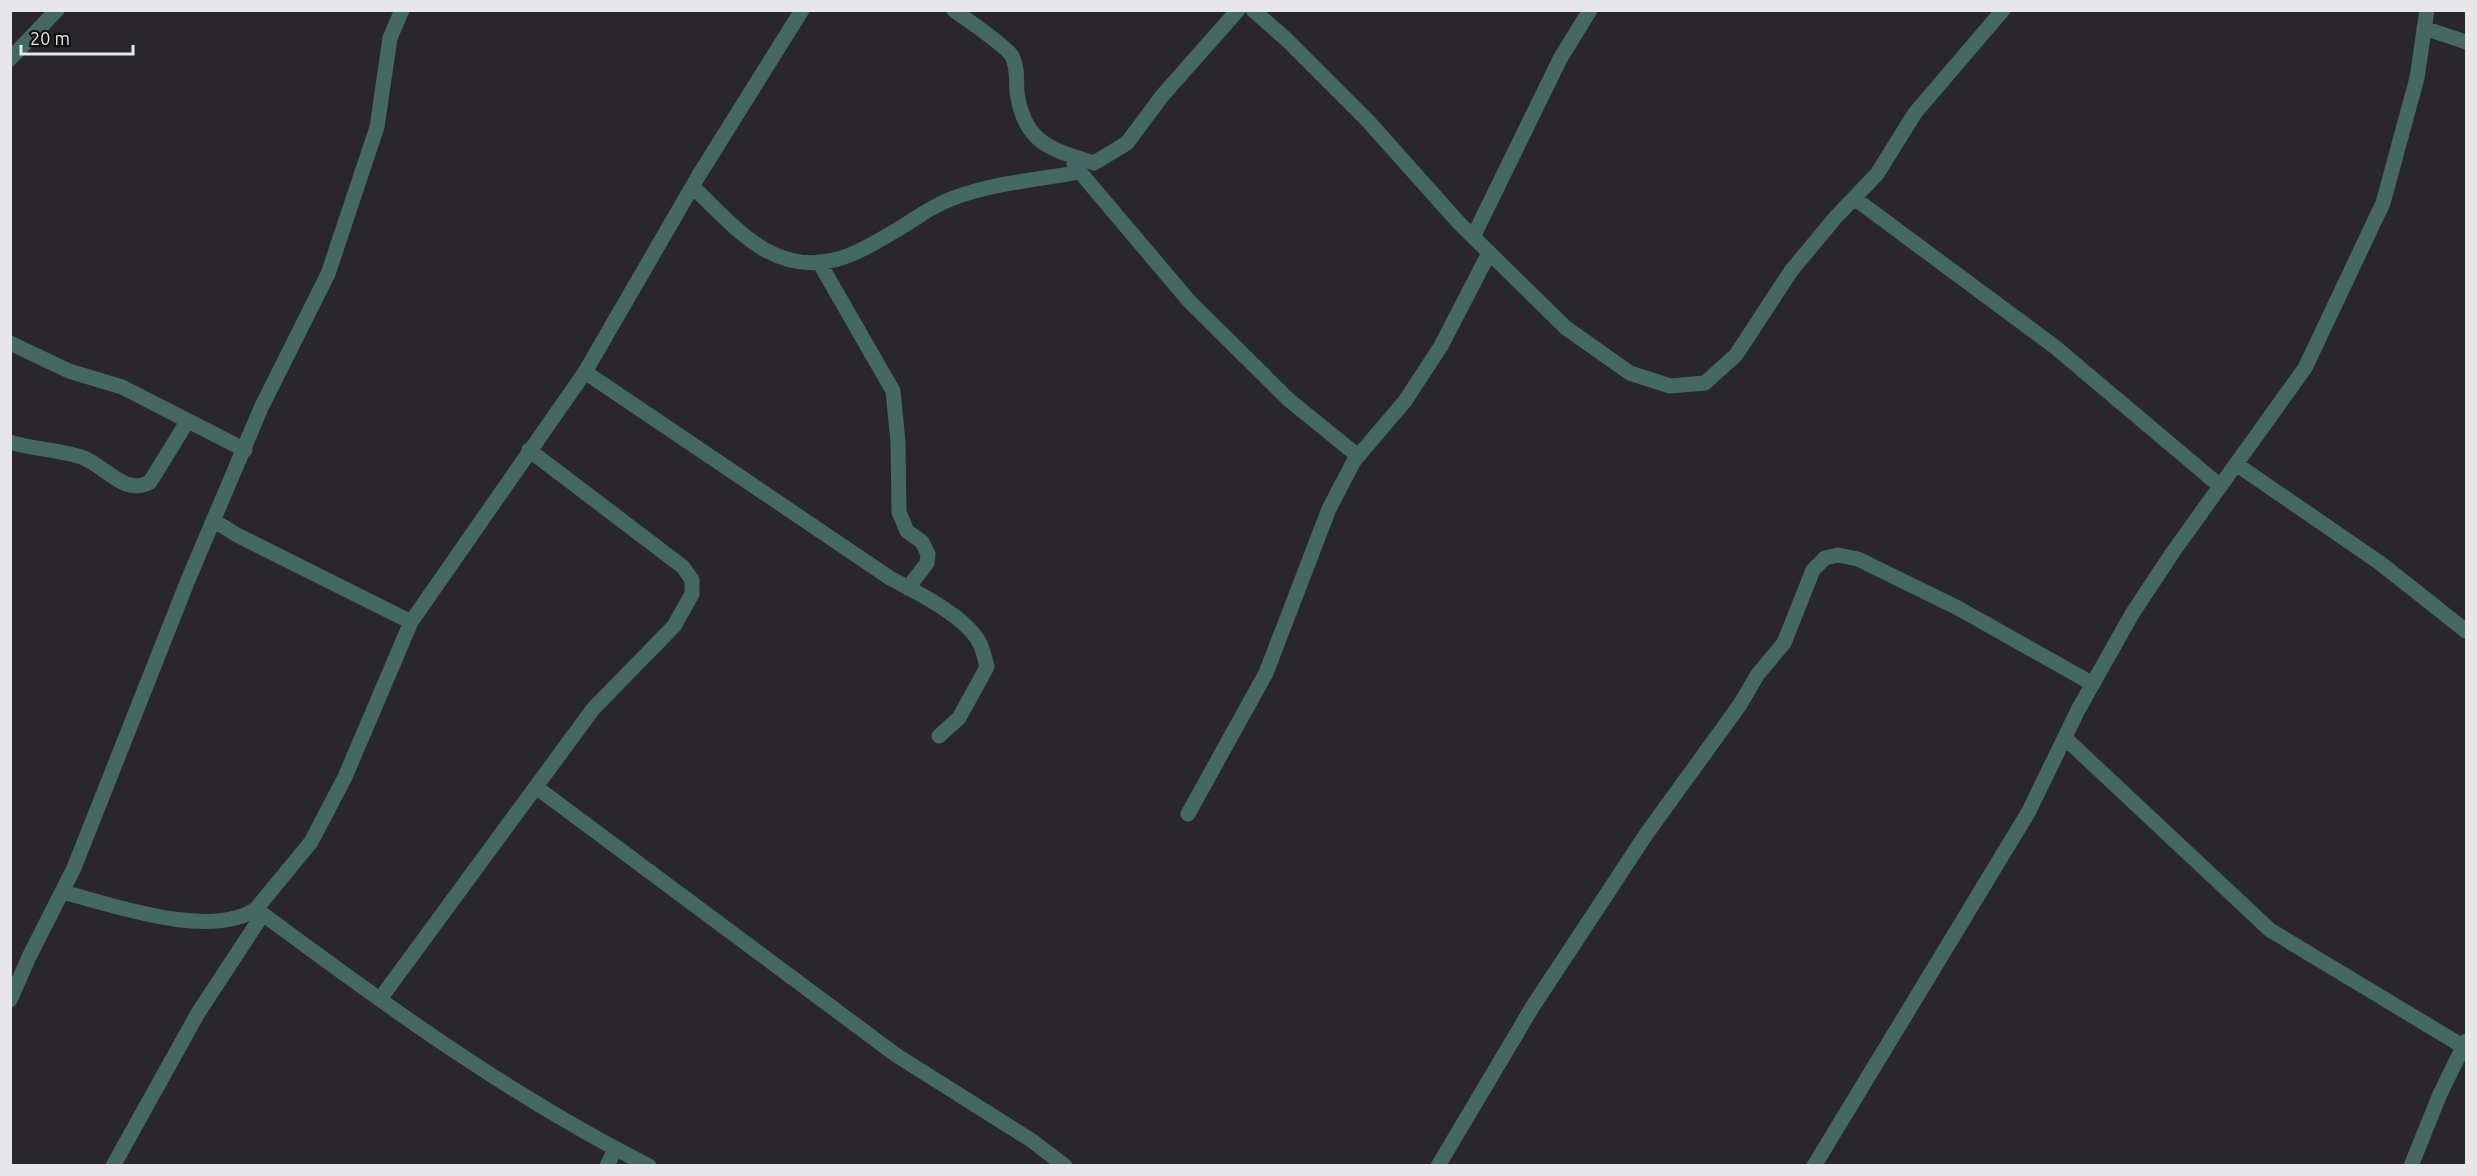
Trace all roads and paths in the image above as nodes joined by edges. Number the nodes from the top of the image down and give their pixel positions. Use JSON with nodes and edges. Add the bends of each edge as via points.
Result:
{"nodes":[{"id":1,"x":57,"y":10,"type":"edge"},
{"id":2,"x":802,"y":10,"type":"edge"},
{"id":3,"x":954,"y":10,"type":"edge"},
{"id":4,"x":1238,"y":10,"type":"edge"},
{"id":5,"x":1253,"y":10,"type":"edge"},
{"id":6,"x":1590,"y":10,"type":"edge"},
{"id":7,"x":2003,"y":10,"type":"edge"},
{"id":8,"x":2427,"y":10,"type":"edge"},
{"id":9,"x":399,"y":11,"type":"edge"},
{"id":10,"x":2424,"y":28,"type":"junction"},
{"id":11,"x":2466,"y":42,"type":"edge"},
{"id":12,"x":10,"y":59,"type":"edge"},
{"id":13,"x":1065,"y":154,"type":"junction"},
{"id":14,"x":1080,"y":172,"type":"junction"},
{"id":15,"x":693,"y":187,"type":"junction"},
{"id":16,"x":1854,"y":198,"type":"junction"},
{"id":17,"x":1473,"y":237,"type":"junction"},
{"id":18,"x":1489,"y":254,"type":"junction"},
{"id":19,"x":819,"y":262,"type":"junction"},
{"id":20,"x":10,"y":344,"type":"edge"},
{"id":21,"x":585,"y":372,"type":"junction"},
{"id":22,"x":187,"y":422,"type":"junction"},
{"id":23,"x":10,"y":442,"type":"edge"},
{"id":24,"x":245,"y":450,"type":"junction"},
{"id":25,"x":530,"y":450,"type":"junction"},
{"id":26,"x":1358,"y":456,"type":"junction"},
{"id":27,"x":2236,"y":464,"type":"junction"},
{"id":28,"x":2220,"y":486,"type":"junction"},
{"id":29,"x":213,"y":520,"type":"junction"},
{"id":30,"x":908,"y":588,"type":"junction"},
{"id":31,"x":411,"y":622,"type":"junction"},
{"id":32,"x":2466,"y":631,"type":"edge"},
{"id":33,"x":2093,"y":684,"type":"junction"},
{"id":34,"x":939,"y":736,"type":"dead end"},
{"id":35,"x":2065,"y":738,"type":"junction"},
{"id":36,"x":536,"y":787,"type":"junction"},
{"id":37,"x":1188,"y":814,"type":"dead end"},
{"id":38,"x":63,"y":892,"type":"junction"},
{"id":39,"x":259,"y":912,"type":"junction"},
{"id":40,"x":11,"y":995,"type":"edge"},
{"id":41,"x":380,"y":999,"type":"junction"},
{"id":42,"x":2465,"y":1044,"type":"edge"},
{"id":43,"x":615,"y":1149,"type":"junction"},
{"id":44,"x":114,"y":1166,"type":"edge"},
{"id":45,"x":607,"y":1166,"type":"edge"},
{"id":46,"x":649,"y":1166,"type":"edge"},
{"id":47,"x":1065,"y":1166,"type":"edge"},
{"id":48,"x":1438,"y":1166,"type":"edge"},
{"id":49,"x":1814,"y":1166,"type":"edge"},
{"id":50,"x":2411,"y":1166,"type":"edge"}],
"edges":[{"from":1,"to":12,"type":"street"},
{"from":2,"to":15,"type":"street"},
{"from":3,"to":13,"type":"street","via":[[1011,54],[1027,129]]},
{"from":4,"to":13,"type":"street","via":[[1126,143],[1094,163]]},
{"from":5,"to":17,"type":"street","via":[[1368,121]]},
{"from":6,"to":17,"type":"street","via":[[1560,59]]},
{"from":7,"to":16,"type":"street","via":[[1915,113],[1877,174]]},
{"from":8,"to":10,"type":"street"},
{"from":9,"to":24,"type":"street","via":[[390,38],[377,127],[328,274],[261,408]]},
{"from":10,"to":11,"type":"street"},
{"from":10,"to":27,"type":"street","via":[[2417,78],[2383,203],[2305,368]]},
{"from":13,"to":14,"type":"street"},
{"from":14,"to":19,"type":"street","via":[[943,202],[839,259]]},
{"from":14,"to":26,"type":"street","via":[[1189,301],[1289,400]]},
{"from":15,"to":19,"type":"street","via":[[757,248],[781,259]]},
{"from":15,"to":21,"type":"street"},
{"from":16,"to":18,"type":"street","via":[[1791,271],[1736,355],[1704,383],[1670,386],[1630,373],[1566,328]]},
{"from":16,"to":28,"type":"street","via":[[2055,347]]},
{"from":17,"to":18,"type":"street"},
{"from":18,"to":26,"type":"street","via":[[1441,346],[1405,401]]},
{"from":19,"to":30,"type":"street","via":[[893,391],[899,512],[907,531],[922,542],[928,554],[927,562]]},
{"from":20,"to":22,"type":"street","via":[[69,371],[122,387]]},
{"from":21,"to":25,"type":"street"},
{"from":21,"to":30,"type":"street"},
{"from":22,"to":23,"type":"street","via":[[150,482],[142,487],[132,487],[85,459]]},
{"from":22,"to":24,"type":"street"},
{"from":24,"to":29,"type":"street"},
{"from":25,"to":31,"type":"street"},
{"from":25,"to":36,"type":"street","via":[[683,567],[692,580],[693,594],[674,626],[593,709]]},
{"from":26,"to":37,"type":"street","via":[[1329,509],[1266,673]]},
{"from":27,"to":28,"type":"street"},
{"from":27,"to":32,"type":"street","via":[[2380,563]]},
{"from":28,"to":33,"type":"street","via":[[2132,615]]},
{"from":29,"to":31,"type":"street"},
{"from":29,"to":38,"type":"street"},
{"from":30,"to":34,"type":"street","via":[[936,603],[970,632],[978,641],[987,667],[960,718]]},
{"from":31,"to":39,"type":"street","via":[[345,777],[311,842]]},
{"from":33,"to":35,"type":"street"},
{"from":33,"to":48,"type":"street","via":[[1958,608],[1858,559],[1838,555],[1826,558],[1813,570],[1784,643],[1758,674],[1615,881],[1533,1006]]},
{"from":35,"to":42,"type":"street","via":[[2270,930]]},
{"from":35,"to":49,"type":"street","via":[[2028,813]]},
{"from":36,"to":41,"type":"street"},
{"from":36,"to":47,"type":"street","via":[[896,1055],[1031,1140]]},
{"from":38,"to":39,"type":"street","via":[[173,920],[227,920]]},
{"from":38,"to":40,"type":"street"},
{"from":39,"to":41,"type":"street"},
{"from":39,"to":44,"type":"street"},
{"from":41,"to":43,"type":"street"},
{"from":42,"to":50,"type":"street"},
{"from":43,"to":45,"type":"street"},
{"from":43,"to":46,"type":"street"}]}
